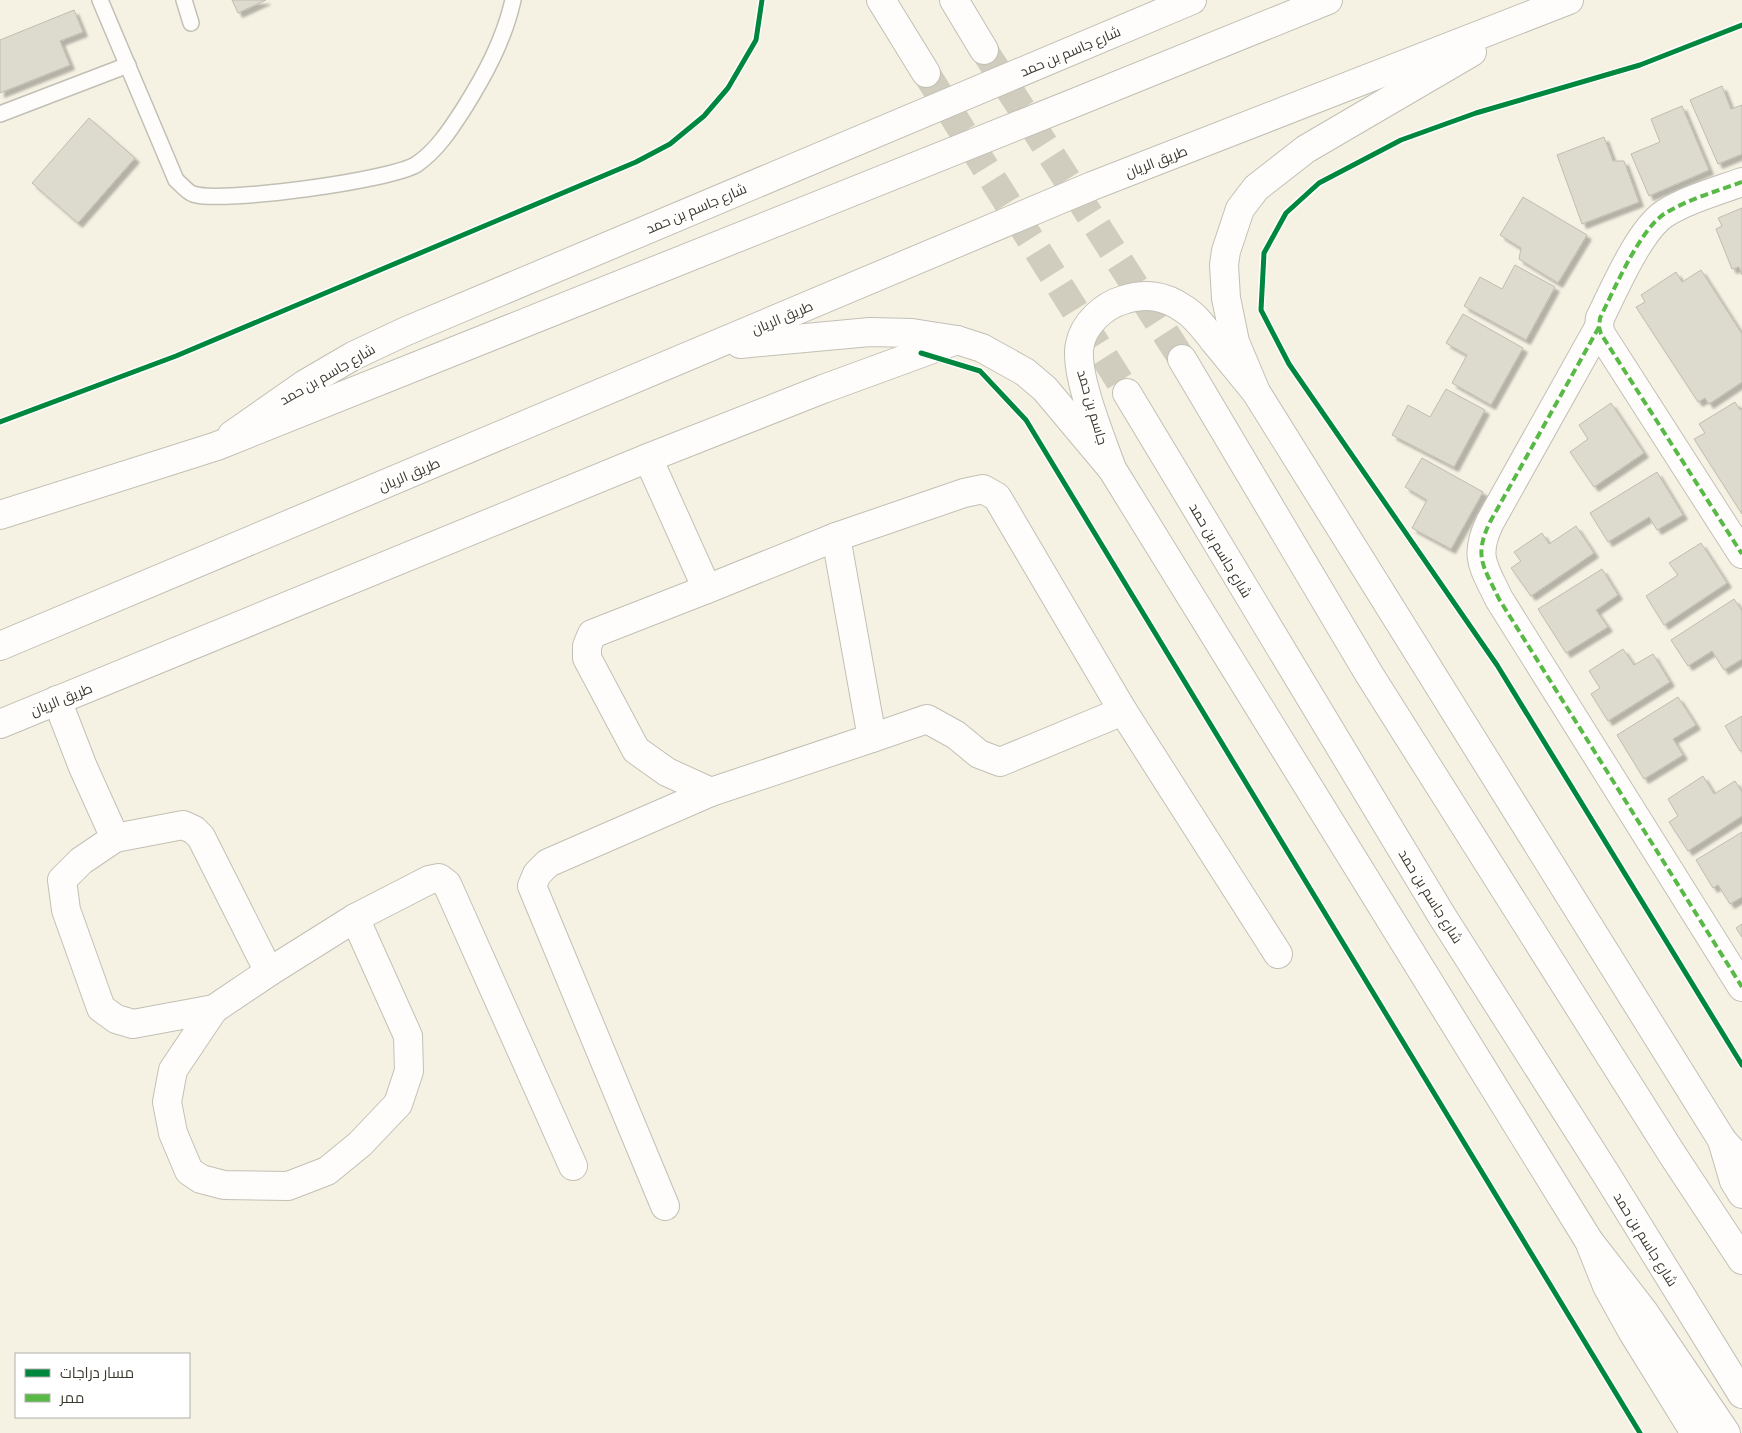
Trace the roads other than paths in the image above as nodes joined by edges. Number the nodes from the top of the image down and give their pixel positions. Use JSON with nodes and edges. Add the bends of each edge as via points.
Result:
{"nodes":[{"id":1,"x":100,"y":0,"type":"edge"},
{"id":2,"x":184,"y":0,"type":"edge"},
{"id":3,"x":513,"y":0,"type":"edge"},
{"id":4,"x":881,"y":0,"type":"edge"},
{"id":5,"x":954,"y":0,"type":"edge"},
{"id":6,"x":1192,"y":0,"type":"edge"},
{"id":7,"x":1328,"y":0,"type":"edge"},
{"id":8,"x":1558,"y":4,"type":"edge"},
{"id":9,"x":192,"y":23,"type":"dead end"},
{"id":10,"x":984,"y":50,"type":"tunnel mouth"},
{"id":11,"x":128,"y":64,"type":"junction"},
{"id":12,"x":926,"y":73,"type":"tunnel mouth"},
{"id":13,"x":0,"y":114,"type":"edge"},
{"id":14,"x":1742,"y":182,"type":"edge"},
{"id":15,"x":1599,"y":327,"type":"junction"},
{"id":16,"x":957,"y":340,"type":"junction"},
{"id":17,"x":713,"y":346,"type":"junction"},
{"id":18,"x":1182,"y":358,"type":"tunnel mouth"},
{"id":19,"x":1256,"y":392,"type":"junction"},
{"id":20,"x":1127,"y":393,"type":"tunnel mouth"},
{"id":21,"x":217,"y":446,"type":"junction"},
{"id":22,"x":648,"y":458,"type":"junction"},
{"id":23,"x":1112,"y":469,"type":"junction"},
{"id":24,"x":0,"y":515,"type":"edge"},
{"id":25,"x":836,"y":537,"type":"junction"},
{"id":26,"x":1742,"y":554,"type":"edge"},
{"id":27,"x":707,"y":589,"type":"junction"},
{"id":28,"x":0,"y":646,"type":"edge"},
{"id":29,"x":57,"y":700,"type":"junction"},
{"id":30,"x":1123,"y":711,"type":"junction"},
{"id":31,"x":0,"y":724,"type":"edge"},
{"id":32,"x":872,"y":738,"type":"junction"},
{"id":33,"x":712,"y":792,"type":"junction"},
{"id":34,"x":115,"y":838,"type":"junction"},
{"id":35,"x":355,"y":918,"type":"junction"},
{"id":36,"x":1278,"y":954,"type":"dead end"},
{"id":37,"x":269,"y":972,"type":"junction"},
{"id":38,"x":1742,"y":987,"type":"edge"},
{"id":39,"x":214,"y":1009,"type":"junction"},
{"id":40,"x":1722,"y":1140,"type":"junction"},
{"id":41,"x":1742,"y":1162,"type":"edge"},
{"id":42,"x":573,"y":1166,"type":"dead end"},
{"id":43,"x":1742,"y":1194,"type":"edge"},
{"id":44,"x":665,"y":1206,"type":"dead end"},
{"id":45,"x":1589,"y":1241,"type":"junction"},
{"id":46,"x":1742,"y":1260,"type":"edge"},
{"id":47,"x":1742,"y":1394,"type":"edge"},
{"id":48,"x":1695,"y":1433,"type":"edge"},
{"id":49,"x":1726,"y":1433,"type":"edge"}],
"edges":[{"from":1,"to":11,"type":"lane"},
{"from":2,"to":9,"type":"lane"},
{"from":3,"to":11,"type":"lane","via":[[489,68],[443,141],[416,165],[388,175],[281,193],[216,197],[192,194],[176,180]]},
{"from":4,"to":12,"type":"main road"},
{"from":5,"to":10,"type":"main road"},
{"from":6,"to":21,"type":"main road","name":"شارع جاسم بن حمد","via":[[404,332],[305,384]]},
{"from":7,"to":21,"type":"main road"},
{"from":8,"to":17,"type":"main road","name":"طريق الريان","via":[[1092,186]]},
{"from":8,"to":19,"type":"main road","via":[[1306,149],[1256,188],[1240,209],[1224,265],[1226,298],[1235,342]]},
{"from":11,"to":13,"type":"lane"},
{"from":14,"to":15,"type":"main road","via":[[1677,207],[1651,226],[1641,238],[1600,318]]},
{"from":15,"to":26,"type":"main road"},
{"from":15,"to":38,"type":"main road","via":[[1490,522],[1482,539],[1483,567],[1499,599]]},
{"from":16,"to":17,"type":"main road","via":[[912,333],[870,332]]},
{"from":16,"to":22,"type":"main road","name":"طريق الريان"},
{"from":16,"to":23,"type":"main road","via":[[982,348],[1025,372],[1045,390]]},
{"from":17,"to":28,"type":"main road","name":"طريق الريان"},
{"from":18,"to":46,"type":"main road","via":[[1374,682]]},
{"from":19,"to":23,"type":"main road","name":"جاسم بن حمد","via":[[1186,310],[1170,300],[1154,296],[1139,295],[1119,301],[1088,325],[1080,344],[1079,358],[1090,407]]},
{"from":19,"to":40,"type":"main road"},
{"from":20,"to":47,"type":"main road","name":"شارع جاسم بن حمد","via":[[1442,916]]},
{"from":21,"to":24,"type":"main road"},
{"from":22,"to":27,"type":"main road"},
{"from":22,"to":29,"type":"main road","name":"طريق الريان"},
{"from":23,"to":45,"type":"main road"},
{"from":25,"to":27,"type":"main road"},
{"from":25,"to":30,"type":"main road","via":[[983,488],[997,497]]},
{"from":25,"to":32,"type":"main road"},
{"from":27,"to":33,"type":"main road","via":[[592,634],[587,658],[636,750],[667,772]]},
{"from":29,"to":31,"type":"main road","name":"طريق الريان"},
{"from":29,"to":34,"type":"main road"},
{"from":30,"to":32,"type":"main road","via":[[1000,762],[979,754],[956,735],[927,719]]},
{"from":30,"to":36,"type":"main road"},
{"from":32,"to":33,"type":"main road"},
{"from":33,"to":44,"type":"main road","via":[[548,863],[537,874],[532,886]]},
{"from":34,"to":37,"type":"main road","via":[[183,825],[194,830],[201,837]]},
{"from":34,"to":39,"type":"main road","via":[[62,880],[66,910],[101,1008],[116,1019],[133,1024]]},
{"from":35,"to":37,"type":"main road"},
{"from":35,"to":39,"type":"main road","via":[[408,1036],[409,1071],[398,1104],[328,1172],[288,1186],[224,1186],[201,1179],[189,1171],[173,1133],[166,1102],[174,1070]]},
{"from":35,"to":42,"type":"main road","via":[[429,880],[439,878],[448,884]]},
{"from":37,"to":39,"type":"main road"},
{"from":40,"to":41,"type":"main road"},
{"from":40,"to":43,"type":"main road","via":[[1734,1181]]},
{"from":45,"to":48,"type":"main road","via":[[1607,1286]]},
{"from":45,"to":49,"type":"main road","via":[[1644,1312]]}]}
